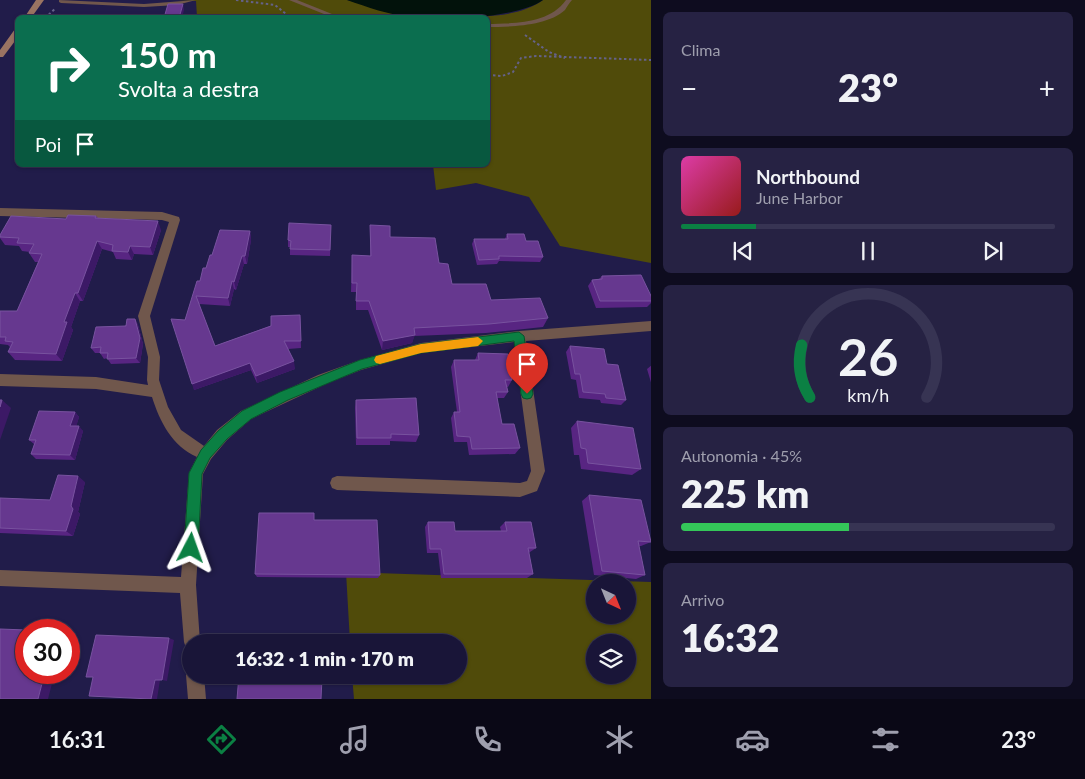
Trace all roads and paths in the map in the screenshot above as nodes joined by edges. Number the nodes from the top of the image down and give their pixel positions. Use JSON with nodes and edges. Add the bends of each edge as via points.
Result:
{"nodes":[{"id":1,"x":40,"y":0,"type":"edge"},
{"id":2,"x":193,"y":0,"type":"edge"},
{"id":3,"x":236,"y":0,"type":"edge"},
{"id":4,"x":292,"y":0,"type":"edge"},
{"id":5,"x":569,"y":0,"type":"edge"},
{"id":6,"x":61,"y":1,"type":"edge"},
{"id":7,"x":29,"y":15,"type":"edge"},
{"id":8,"x":287,"y":15,"type":"edge"},
{"id":9,"x":332,"y":15,"type":"edge"},
{"id":10,"x":502,"y":24,"type":"junction"},
{"id":11,"x":490,"y":26,"type":"edge"},
{"id":12,"x":15,"y":35,"type":"edge"},
{"id":13,"x":0,"y":55,"type":"edge"},
{"id":14,"x":568,"y":59,"type":"junction"},
{"id":15,"x":651,"y":60,"type":"edge"},
{"id":16,"x":490,"y":74,"type":"edge"},
{"id":17,"x":0,"y":212,"type":"edge"},
{"id":18,"x":651,"y":326,"type":"edge"},
{"id":19,"x":519,"y":336,"type":"junction"},
{"id":20,"x":0,"y":380,"type":"edge"},
{"id":21,"x":156,"y":392,"type":"junction"},
{"id":22,"x":206,"y":454,"type":"junction"},
{"id":23,"x":337,"y":483,"type":"dead end"},
{"id":24,"x":0,"y":578,"type":"edge"},
{"id":25,"x":188,"y":585,"type":"junction"},
{"id":26,"x":191,"y":634,"type":"edge"},
{"id":27,"x":196,"y":684,"type":"edge"},
{"id":28,"x":197,"y":699,"type":"edge"}],
"edges":[{"from":1,"to":7,"type":"main road"},
{"from":2,"to":6,"type":"lane","via":[[148,5]]},
{"from":3,"to":8,"type":"path","via":[[275,5]]},
{"from":4,"to":9,"type":"lane"},
{"from":5,"to":10,"type":"lane","via":[[550,18]]},
{"from":10,"to":11,"type":"lane"},
{"from":10,"to":14,"type":"path","via":[[549,52]]},
{"from":12,"to":13,"type":"main road"},
{"from":14,"to":15,"type":"path"},
{"from":14,"to":16,"type":"path","via":[[521,58],[513,72],[502,76]]},
{"from":17,"to":21,"type":"street","via":[[162,216],[175,220],[144,316],[154,357]]},
{"from":18,"to":19,"type":"street"},
{"from":19,"to":22,"type":"street","via":[[421,348],[323,378],[246,415]]},
{"from":19,"to":23,"type":"street","via":[[538,471],[532,486],[520,490]]},
{"from":20,"to":21,"type":"street","via":[[96,383]]},
{"from":21,"to":22,"type":"street","via":[[176,435]]},
{"from":22,"to":25,"type":"street","via":[[196,473]]},
{"from":24,"to":25,"type":"street"},
{"from":25,"to":26,"type":"street"},
{"from":27,"to":28,"type":"street"}]}
